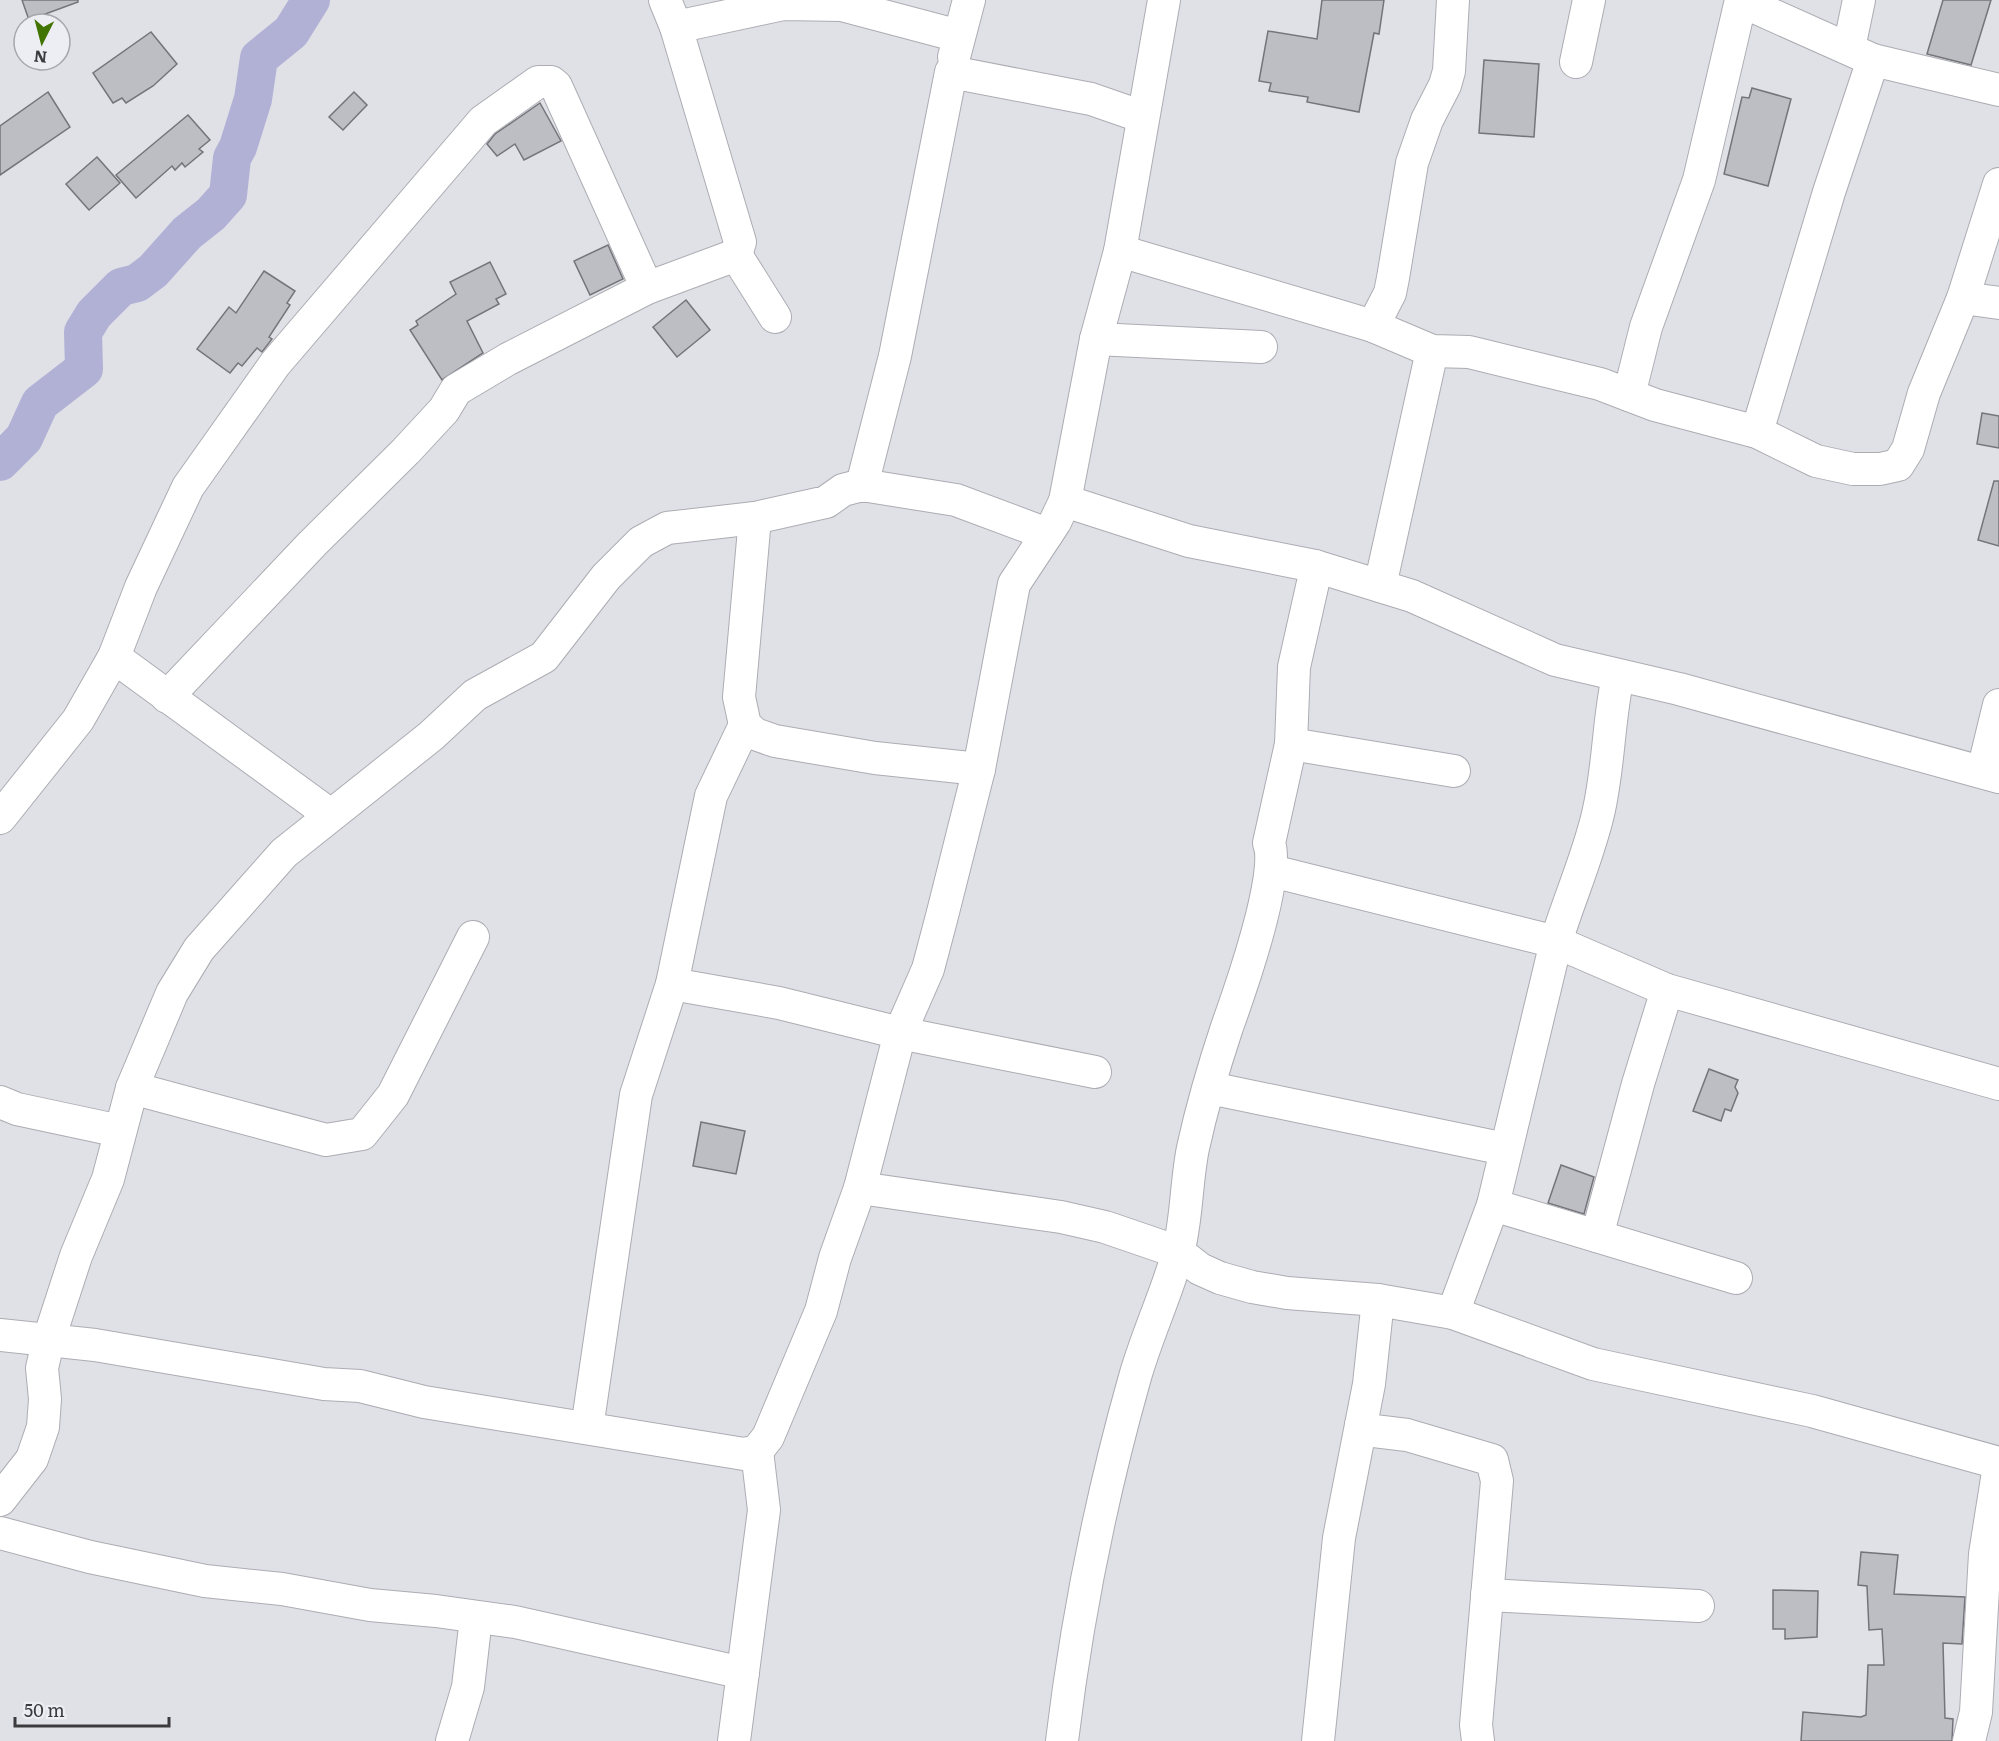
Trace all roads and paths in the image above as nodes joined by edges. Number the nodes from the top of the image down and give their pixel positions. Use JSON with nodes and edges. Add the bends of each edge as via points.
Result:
{"nodes":[{"id":1,"x":969,"y":0,"type":"edge"},
{"id":2,"x":1164,"y":0,"type":"edge"},
{"id":3,"x":1453,"y":0,"type":"edge"},
{"id":4,"x":1589,"y":0,"type":"edge"},
{"id":5,"x":1741,"y":0,"type":"edge"},
{"id":6,"x":1859,"y":0,"type":"edge"},
{"id":7,"x":670,"y":14,"type":"edge"},
{"id":8,"x":959,"y":36,"type":"junction"},
{"id":9,"x":1861,"y":54,"type":"junction"},
{"id":10,"x":1575,"y":62,"type":"dead end"},
{"id":11,"x":951,"y":72,"type":"junction"},
{"id":12,"x":1999,"y":90,"type":"edge"},
{"id":13,"x":1143,"y":117,"type":"junction"},
{"id":14,"x":1999,"y":184,"type":"edge"},
{"id":15,"x":1120,"y":251,"type":"junction"},
{"id":16,"x":736,"y":255,"type":"junction"},
{"id":17,"x":647,"y":288,"type":"junction"},
{"id":18,"x":1963,"y":298,"type":"junction"},
{"id":19,"x":1999,"y":303,"type":"edge"},
{"id":20,"x":775,"y":317,"type":"dead end"},
{"id":21,"x":1373,"y":326,"type":"junction"},
{"id":22,"x":1096,"y":339,"type":"junction"},
{"id":23,"x":1261,"y":347,"type":"dead end"},
{"id":24,"x":1432,"y":351,"type":"junction"},
{"id":25,"x":1629,"y":395,"type":"junction"},
{"id":26,"x":1758,"y":432,"type":"junction"},
{"id":27,"x":862,"y":485,"type":"junction"},
{"id":28,"x":1065,"y":501,"type":"junction"},
{"id":29,"x":755,"y":518,"type":"junction"},
{"id":30,"x":1047,"y":534,"type":"junction"},
{"id":31,"x":1315,"y":566,"type":"junction"},
{"id":32,"x":1380,"y":586,"type":"junction"},
{"id":33,"x":114,"y":657,"type":"junction"},
{"id":34,"x":1618,"y":676,"type":"junction"},
{"id":35,"x":167,"y":697,"type":"junction"},
{"id":36,"x":1999,"y":705,"type":"edge"},
{"id":37,"x":745,"y":725,"type":"junction"},
{"id":38,"x":1291,"y":744,"type":"junction"},
{"id":39,"x":979,"y":769,"type":"junction"},
{"id":40,"x":1454,"y":771,"type":"dead end"},
{"id":41,"x":1991,"y":774,"type":"edge"},
{"id":42,"x":329,"y":814,"type":"junction"},
{"id":43,"x":0,"y":818,"type":"edge"},
{"id":44,"x":1272,"y":871,"type":"junction"},
{"id":45,"x":473,"y":937,"type":"dead end"},
{"id":46,"x":1556,"y":942,"type":"junction"},
{"id":47,"x":672,"y":984,"type":"junction"},
{"id":48,"x":1667,"y":990,"type":"junction"},
{"id":49,"x":900,"y":1033,"type":"junction"},
{"id":50,"x":1095,"y":1072,"type":"dead end"},
{"id":51,"x":1999,"y":1084,"type":"edge"},
{"id":52,"x":132,"y":1088,"type":"junction"},
{"id":53,"x":1210,"y":1088,"type":"junction"},
{"id":54,"x":0,"y":1102,"type":"edge"},
{"id":55,"x":120,"y":1131,"type":"junction"},
{"id":56,"x":1505,"y":1149,"type":"junction"},
{"id":57,"x":860,"y":1188,"type":"junction"},
{"id":58,"x":1493,"y":1205,"type":"junction"},
{"id":59,"x":1597,"y":1236,"type":"junction"},
{"id":60,"x":1178,"y":1252,"type":"junction"},
{"id":61,"x":1736,"y":1278,"type":"dead end"},
{"id":62,"x":1378,"y":1300,"type":"junction"},
{"id":63,"x":1453,"y":1313,"type":"junction"},
{"id":64,"x":0,"y":1335,"type":"edge"},
{"id":65,"x":48,"y":1342,"type":"junction"},
{"id":66,"x":1361,"y":1425,"type":"junction"},
{"id":67,"x":587,"y":1428,"type":"junction"},
{"id":68,"x":757,"y":1451,"type":"junction"},
{"id":69,"x":1999,"y":1464,"type":"edge"},
{"id":70,"x":0,"y":1500,"type":"edge"},
{"id":71,"x":0,"y":1533,"type":"edge"},
{"id":72,"x":1487,"y":1595,"type":"junction"},
{"id":73,"x":1698,"y":1606,"type":"dead end"},
{"id":74,"x":477,"y":1618,"type":"junction"},
{"id":75,"x":1989,"y":1654,"type":"edge"},
{"id":76,"x":743,"y":1673,"type":"junction"},
{"id":77,"x":452,"y":1741,"type":"edge"},
{"id":78,"x":734,"y":1741,"type":"edge"},
{"id":79,"x":1062,"y":1741,"type":"edge"},
{"id":80,"x":1318,"y":1741,"type":"edge"},
{"id":81,"x":1478,"y":1741,"type":"edge"},
{"id":82,"x":1969,"y":1741,"type":"edge"}],
"edges":[{"from":1,"to":8,"type":"street"},
{"from":2,"to":13,"type":"street"},
{"from":3,"to":21,"type":"street","via":[[1449,71],[1412,163],[1390,293]]},
{"from":4,"to":10,"type":"street"},
{"from":5,"to":9,"type":"street"},
{"from":5,"to":25,"type":"street","via":[[1699,180],[1646,327]]},
{"from":6,"to":9,"type":"street"},
{"from":7,"to":8,"type":"street","via":[[783,4],[842,5]]},
{"from":7,"to":16,"type":"street","via":[[740,242]]},
{"from":8,"to":11,"type":"street"},
{"from":9,"to":12,"type":"street"},
{"from":9,"to":26,"type":"street","via":[[1828,192]]},
{"from":11,"to":13,"type":"street","via":[[1091,99]]},
{"from":11,"to":27,"type":"street","via":[[895,356]]},
{"from":13,"to":15,"type":"street"},
{"from":14,"to":18,"type":"street"},
{"from":15,"to":21,"type":"street"},
{"from":15,"to":22,"type":"street"},
{"from":16,"to":17,"type":"street"},
{"from":16,"to":20,"type":"street"},
{"from":17,"to":33,"type":"street","via":[[556,86],[538,82],[483,121],[275,364],[188,487],[141,587]]},
{"from":17,"to":35,"type":"street","via":[[456,390],[444,410],[406,451]]},
{"from":18,"to":19,"type":"street"},
{"from":18,"to":26,"type":"street","via":[[1923,393],[1908,449],[1898,465],[1853,469],[1816,461]]},
{"from":21,"to":24,"type":"street"},
{"from":22,"to":23,"type":"street"},
{"from":22,"to":28,"type":"street"},
{"from":24,"to":25,"type":"street","via":[[1469,352],[1600,384]]},
{"from":24,"to":32,"type":"street"},
{"from":25,"to":26,"type":"street"},
{"from":27,"to":29,"type":"street","via":[[843,490],[826,502]]},
{"from":27,"to":30,"type":"street","via":[[956,500]]},
{"from":28,"to":30,"type":"street"},
{"from":28,"to":31,"type":"street","via":[[1189,541]]},
{"from":29,"to":37,"type":"street","via":[[739,697]]},
{"from":29,"to":42,"type":"street","via":[[667,528],[641,542],[606,577],[544,657],[475,695],[430,736]]},
{"from":30,"to":39,"type":"street","via":[[1014,584]]},
{"from":31,"to":32,"type":"street"},
{"from":31,"to":38,"type":"street","via":[[1294,667]]},
{"from":32,"to":34,"type":"street","via":[[1412,596],[1555,660]]},
{"from":33,"to":35,"type":"street"},
{"from":33,"to":43,"type":"street","via":[[78,720]]},
{"from":34,"to":41,"type":"street"},
{"from":34,"to":46,"type":"street","via":[[1598,816]]},
{"from":35,"to":42,"type":"street"},
{"from":36,"to":41,"type":"street"},
{"from":37,"to":39,"type":"street","via":[[755,734],[775,741],[875,758]]},
{"from":37,"to":47,"type":"street","via":[[711,796]]},
{"from":38,"to":40,"type":"street"},
{"from":38,"to":44,"type":"street","via":[[1269,843],[1273,852]]},
{"from":39,"to":49,"type":"street","via":[[928,969]]},
{"from":42,"to":52,"type":"street","via":[[284,853],[199,949],[172,993]]},
{"from":44,"to":46,"type":"street"},
{"from":44,"to":53,"type":"street","via":[[1246,975]]},
{"from":45,"to":52,"type":"street","via":[[393,1095],[362,1134],[326,1140]]},
{"from":46,"to":48,"type":"street"},
{"from":46,"to":56,"type":"street"},
{"from":47,"to":49,"type":"street","via":[[779,1003]]},
{"from":47,"to":67,"type":"street","via":[[636,1095]]},
{"from":48,"to":51,"type":"street"},
{"from":48,"to":59,"type":"street"},
{"from":49,"to":50,"type":"street"},
{"from":49,"to":57,"type":"street"},
{"from":52,"to":55,"type":"street"},
{"from":53,"to":56,"type":"street"},
{"from":53,"to":60,"type":"street","via":[[1193,1148]]},
{"from":54,"to":55,"type":"street"},
{"from":55,"to":65,"type":"street","via":[[108,1179],[76,1256]]},
{"from":56,"to":58,"type":"street"},
{"from":57,"to":60,"type":"street","via":[[1061,1217],[1105,1227]]},
{"from":57,"to":68,"type":"street","via":[[821,1311],[768,1437]]},
{"from":58,"to":59,"type":"street"},
{"from":58,"to":63,"type":"street"},
{"from":59,"to":61,"type":"street"},
{"from":60,"to":62,"type":"street","via":[[1200,1269],[1252,1287]]},
{"from":60,"to":79,"type":"street","via":[[1136,1373],[1108,1474],[1074,1641]]},
{"from":62,"to":63,"type":"street"},
{"from":62,"to":66,"type":"street"},
{"from":63,"to":69,"type":"street","via":[[1593,1364],[1812,1411]]},
{"from":64,"to":65,"type":"street"},
{"from":65,"to":67,"type":"street","via":[[95,1345],[324,1384],[360,1386],[424,1402]]},
{"from":65,"to":70,"type":"street","via":[[42,1368],[43,1427],[32,1459]]},
{"from":66,"to":72,"type":"street","via":[[1492,1460],[1497,1481]]},
{"from":66,"to":80,"type":"street","via":[[1339,1538]]},
{"from":67,"to":68,"type":"street","via":[[744,1454]]},
{"from":68,"to":76,"type":"street","via":[[764,1510]]},
{"from":69,"to":75,"type":"street","via":[[1985,1554]]},
{"from":71,"to":74,"type":"street","via":[[205,1581]]},
{"from":72,"to":73,"type":"street"},
{"from":72,"to":81,"type":"street"},
{"from":74,"to":76,"type":"street","via":[[560,1631]]},
{"from":74,"to":77,"type":"street","via":[[468,1687]]},
{"from":75,"to":82,"type":"street"},
{"from":76,"to":78,"type":"street"}]}
